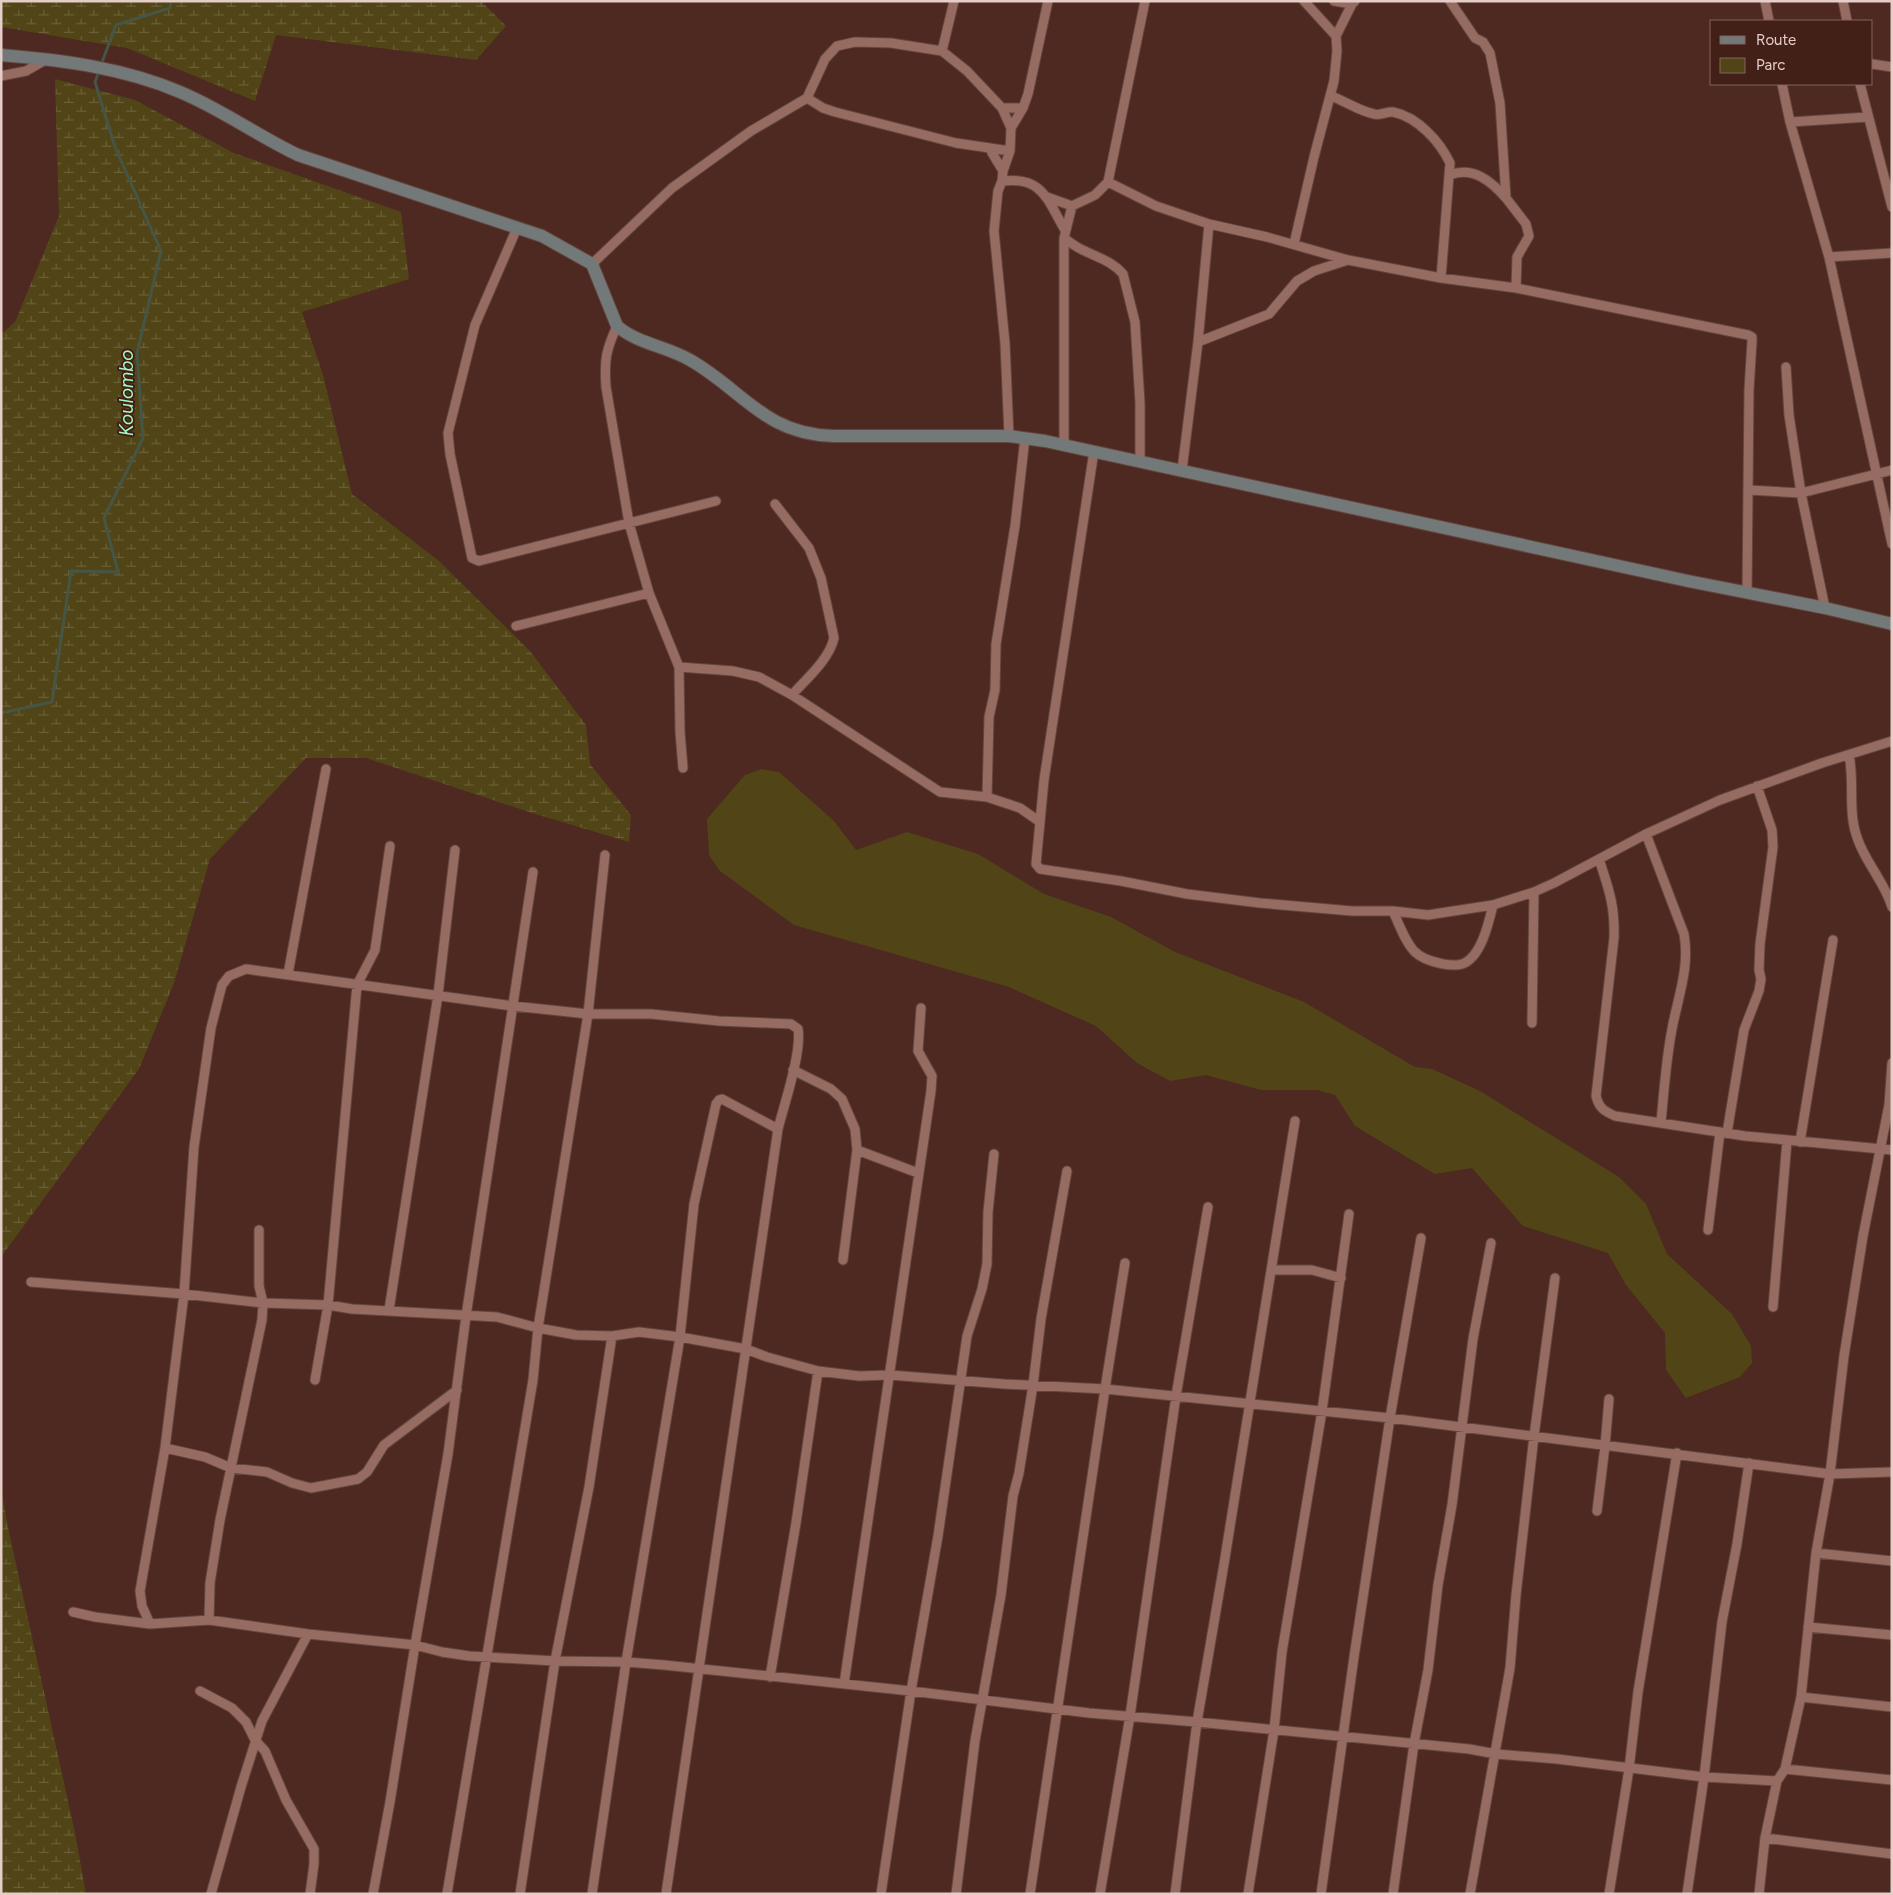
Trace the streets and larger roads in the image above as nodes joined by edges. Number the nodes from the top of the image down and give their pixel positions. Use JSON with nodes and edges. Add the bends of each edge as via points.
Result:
{"nodes":[{"id":1,"x":954,"y":1,"type":"edge"},
{"id":2,"x":1048,"y":1,"type":"edge"},
{"id":3,"x":1145,"y":1,"type":"edge"},
{"id":4,"x":1304,"y":1,"type":"edge"},
{"id":5,"x":1334,"y":1,"type":"edge"},
{"id":6,"x":1450,"y":1,"type":"edge"},
{"id":7,"x":1765,"y":1,"type":"edge"},
{"id":8,"x":1843,"y":1,"type":"edge"},
{"id":9,"x":1354,"y":3,"type":"edge"},
{"id":10,"x":1769,"y":20,"type":"edge"},
{"id":11,"x":1847,"y":20,"type":"edge"},
{"id":12,"x":1336,"y":36,"type":"junction"},
{"id":13,"x":942,"y":51,"type":"junction"},
{"id":14,"x":1,"y":55,"type":"edge"},
{"id":15,"x":48,"y":59,"type":"junction"},
{"id":16,"x":1873,"y":64,"type":"edge"},
{"id":17,"x":1892,"y":67,"type":"edge"},
{"id":18,"x":1,"y":76,"type":"edge"},
{"id":19,"x":1782,"y":85,"type":"edge"},
{"id":20,"x":1860,"y":85,"type":"edge"},
{"id":21,"x":1331,"y":96,"type":"junction"},
{"id":22,"x":807,"y":98,"type":"junction"},
{"id":23,"x":1002,"y":108,"type":"junction"},
{"id":24,"x":1023,"y":108,"type":"junction"},
{"id":25,"x":1868,"y":117,"type":"junction"},
{"id":26,"x":1790,"y":122,"type":"junction"},
{"id":27,"x":1011,"y":128,"type":"junction"},
{"id":28,"x":989,"y":148,"type":"junction"},
{"id":29,"x":1010,"y":151,"type":"junction"},
{"id":30,"x":1002,"y":171,"type":"junction"},
{"id":31,"x":1450,"y":175,"type":"junction"},
{"id":32,"x":1002,"y":181,"type":"junction"},
{"id":33,"x":1108,"y":182,"type":"junction"},
{"id":34,"x":1889,"y":187,"type":"edge"},
{"id":35,"x":1047,"y":197,"type":"junction"},
{"id":36,"x":1506,"y":198,"type":"junction"},
{"id":37,"x":1072,"y":206,"type":"junction"},
{"id":38,"x":1892,"y":206,"type":"edge"},
{"id":39,"x":1208,"y":224,"type":"junction"},
{"id":40,"x":517,"y":228,"type":"junction"},
{"id":41,"x":1064,"y":234,"type":"junction"},
{"id":42,"x":1294,"y":244,"type":"junction"},
{"id":43,"x":1892,"y":253,"type":"edge"},
{"id":44,"x":1829,"y":257,"type":"junction"},
{"id":45,"x":1348,"y":260,"type":"junction"},
{"id":46,"x":592,"y":264,"type":"junction"},
{"id":47,"x":1441,"y":278,"type":"junction"},
{"id":48,"x":1516,"y":288,"type":"junction"},
{"id":49,"x":617,"y":326,"type":"junction"},
{"id":50,"x":1198,"y":342,"type":"junction"},
{"id":51,"x":1786,"y":367,"type":"dead end"},
{"id":52,"x":1009,"y":436,"type":"junction"},
{"id":53,"x":1025,"y":438,"type":"junction"},
{"id":54,"x":1064,"y":445,"type":"junction"},
{"id":55,"x":1094,"y":451,"type":"junction"},
{"id":56,"x":1140,"y":461,"type":"junction"},
{"id":57,"x":1182,"y":470,"type":"junction"},
{"id":58,"x":1892,"y":470,"type":"edge"},
{"id":59,"x":1876,"y":473,"type":"junction"},
{"id":60,"x":1749,"y":490,"type":"junction"},
{"id":61,"x":1801,"y":493,"type":"junction"},
{"id":62,"x":716,"y":501,"type":"dead end"},
{"id":63,"x":775,"y":504,"type":"dead end"},
{"id":64,"x":629,"y":523,"type":"junction"},
{"id":65,"x":1892,"y":544,"type":"edge"},
{"id":66,"x":649,"y":593,"type":"junction"},
{"id":67,"x":1748,"y":593,"type":"junction"},
{"id":68,"x":1825,"y":608,"type":"junction"},
{"id":69,"x":1892,"y":624,"type":"edge"},
{"id":70,"x":516,"y":626,"type":"dead end"},
{"id":71,"x":680,"y":667,"type":"junction"},
{"id":72,"x":792,"y":695,"type":"junction"},
{"id":73,"x":1892,"y":741,"type":"edge"},
{"id":74,"x":1849,"y":755,"type":"junction"},
{"id":75,"x":683,"y":768,"type":"dead end"},
{"id":76,"x":326,"y":769,"type":"dead end"},
{"id":77,"x":1757,"y":786,"type":"junction"},
{"id":78,"x":987,"y":797,"type":"junction"},
{"id":79,"x":1040,"y":822,"type":"junction"},
{"id":80,"x":1646,"y":834,"type":"junction"},
{"id":81,"x":390,"y":846,"type":"dead end"},
{"id":82,"x":455,"y":850,"type":"dead end"},
{"id":83,"x":605,"y":856,"type":"dead end"},
{"id":84,"x":1599,"y":859,"type":"junction"},
{"id":85,"x":533,"y":872,"type":"dead end"},
{"id":86,"x":1534,"y":892,"type":"junction"},
{"id":87,"x":1492,"y":904,"type":"junction"},
{"id":88,"x":1892,"y":906,"type":"edge"},
{"id":89,"x":1393,"y":911,"type":"junction"},
{"id":90,"x":1833,"y":940,"type":"dead end"},
{"id":91,"x":288,"y":974,"type":"junction"},
{"id":92,"x":357,"y":985,"type":"junction"},
{"id":93,"x":438,"y":995,"type":"junction"},
{"id":94,"x":513,"y":1006,"type":"junction"},
{"id":95,"x":921,"y":1008,"type":"dead end"},
{"id":96,"x":588,"y":1014,"type":"junction"},
{"id":97,"x":1532,"y":1023,"type":"dead end"},
{"id":98,"x":1892,"y":1063,"type":"edge"},
{"id":99,"x":793,"y":1070,"type":"junction"},
{"id":100,"x":1295,"y":1121,"type":"dead end"},
{"id":101,"x":1661,"y":1122,"type":"junction"},
{"id":102,"x":778,"y":1129,"type":"junction"},
{"id":103,"x":1724,"y":1133,"type":"junction"},
{"id":104,"x":1787,"y":1141,"type":"junction"},
{"id":105,"x":1800,"y":1142,"type":"junction"},
{"id":106,"x":1880,"y":1149,"type":"junction"},
{"id":107,"x":856,"y":1150,"type":"junction"},
{"id":108,"x":1892,"y":1150,"type":"edge"},
{"id":109,"x":994,"y":1154,"type":"dead end"},
{"id":110,"x":1067,"y":1171,"type":"dead end"},
{"id":111,"x":918,"y":1173,"type":"junction"},
{"id":112,"x":1208,"y":1207,"type":"dead end"},
{"id":113,"x":1349,"y":1214,"type":"dead end"},
{"id":114,"x":259,"y":1230,"type":"dead end"},
{"id":115,"x":1708,"y":1230,"type":"dead end"},
{"id":116,"x":1421,"y":1238,"type":"dead end"},
{"id":117,"x":1490,"y":1243,"type":"dead end"},
{"id":118,"x":843,"y":1260,"type":"dead end"},
{"id":119,"x":1126,"y":1263,"type":"dead end"},
{"id":120,"x":1270,"y":1270,"type":"junction"},
{"id":121,"x":1341,"y":1278,"type":"junction"},
{"id":122,"x":1555,"y":1278,"type":"dead end"},
{"id":123,"x":31,"y":1282,"type":"dead end"},
{"id":124,"x":184,"y":1294,"type":"junction"},
{"id":125,"x":263,"y":1303,"type":"junction"},
{"id":126,"x":328,"y":1305,"type":"junction"},
{"id":127,"x":1773,"y":1307,"type":"dead end"},
{"id":128,"x":389,"y":1310,"type":"junction"},
{"id":129,"x":466,"y":1316,"type":"junction"},
{"id":130,"x":538,"y":1328,"type":"junction"},
{"id":131,"x":612,"y":1336,"type":"junction"},
{"id":132,"x":680,"y":1337,"type":"junction"},
{"id":133,"x":746,"y":1349,"type":"junction"},
{"id":134,"x":818,"y":1371,"type":"junction"},
{"id":135,"x":890,"y":1375,"type":"junction"},
{"id":136,"x":315,"y":1380,"type":"dead end"},
{"id":137,"x":960,"y":1380,"type":"junction"},
{"id":138,"x":1033,"y":1385,"type":"junction"},
{"id":139,"x":1105,"y":1389,"type":"junction"},
{"id":140,"x":457,"y":1390,"type":"junction"},
{"id":141,"x":1176,"y":1396,"type":"junction"},
{"id":142,"x":1609,"y":1399,"type":"dead end"},
{"id":143,"x":1249,"y":1404,"type":"junction"},
{"id":144,"x":1322,"y":1411,"type":"junction"},
{"id":145,"x":1390,"y":1418,"type":"junction"},
{"id":146,"x":1461,"y":1427,"type":"junction"},
{"id":147,"x":1534,"y":1436,"type":"junction"},
{"id":148,"x":1605,"y":1446,"type":"junction"},
{"id":149,"x":165,"y":1448,"type":"junction"},
{"id":150,"x":1677,"y":1453,"type":"junction"},
{"id":151,"x":1749,"y":1463,"type":"junction"},
{"id":152,"x":231,"y":1468,"type":"junction"},
{"id":153,"x":1892,"y":1472,"type":"edge"},
{"id":154,"x":1830,"y":1474,"type":"junction"},
{"id":155,"x":1596,"y":1511,"type":"dead end"},
{"id":156,"x":1816,"y":1553,"type":"junction"},
{"id":157,"x":1892,"y":1561,"type":"edge"},
{"id":158,"x":73,"y":1612,"type":"dead end"},
{"id":159,"x":210,"y":1620,"type":"junction"},
{"id":160,"x":150,"y":1624,"type":"junction"},
{"id":161,"x":1808,"y":1627,"type":"junction"},
{"id":162,"x":308,"y":1634,"type":"junction"},
{"id":163,"x":1892,"y":1635,"type":"edge"},
{"id":164,"x":415,"y":1645,"type":"junction"},
{"id":165,"x":486,"y":1656,"type":"junction"},
{"id":166,"x":555,"y":1661,"type":"junction"},
{"id":167,"x":626,"y":1662,"type":"junction"},
{"id":168,"x":699,"y":1669,"type":"junction"},
{"id":169,"x":770,"y":1677,"type":"junction"},
{"id":170,"x":844,"y":1684,"type":"junction"},
{"id":171,"x":200,"y":1691,"type":"dead end"},
{"id":172,"x":911,"y":1691,"type":"junction"},
{"id":173,"x":1800,"y":1697,"type":"junction"},
{"id":174,"x":983,"y":1701,"type":"junction"},
{"id":175,"x":1892,"y":1707,"type":"edge"},
{"id":176,"x":1057,"y":1708,"type":"junction"},
{"id":177,"x":1130,"y":1716,"type":"junction"},
{"id":178,"x":1197,"y":1722,"type":"junction"},
{"id":179,"x":1274,"y":1730,"type":"junction"},
{"id":180,"x":1344,"y":1737,"type":"junction"},
{"id":181,"x":255,"y":1740,"type":"junction"},
{"id":182,"x":1414,"y":1744,"type":"junction"},
{"id":183,"x":1496,"y":1754,"type":"junction"},
{"id":184,"x":1629,"y":1768,"type":"junction"},
{"id":185,"x":1785,"y":1769,"type":"junction"},
{"id":186,"x":1704,"y":1777,"type":"junction"},
{"id":187,"x":1892,"y":1780,"type":"edge"},
{"id":188,"x":1777,"y":1781,"type":"junction"},
{"id":189,"x":1765,"y":1838,"type":"junction"},
{"id":190,"x":1892,"y":1854,"type":"edge"},
{"id":191,"x":211,"y":1894,"type":"edge"},
{"id":192,"x":310,"y":1894,"type":"edge"},
{"id":193,"x":373,"y":1894,"type":"edge"},
{"id":194,"x":447,"y":1894,"type":"edge"},
{"id":195,"x":520,"y":1894,"type":"edge"},
{"id":196,"x":592,"y":1894,"type":"edge"},
{"id":197,"x":666,"y":1894,"type":"edge"},
{"id":198,"x":882,"y":1894,"type":"edge"},
{"id":199,"x":956,"y":1894,"type":"edge"},
{"id":200,"x":1030,"y":1894,"type":"edge"},
{"id":201,"x":1100,"y":1894,"type":"edge"},
{"id":202,"x":1175,"y":1894,"type":"edge"},
{"id":203,"x":1248,"y":1894,"type":"edge"},
{"id":204,"x":1321,"y":1894,"type":"edge"},
{"id":205,"x":1393,"y":1894,"type":"edge"},
{"id":206,"x":1470,"y":1894,"type":"edge"},
{"id":207,"x":1609,"y":1894,"type":"edge"},
{"id":208,"x":1687,"y":1894,"type":"edge"},
{"id":209,"x":1759,"y":1894,"type":"edge"}],
"edges":[{"from":1,"to":13,"type":"street"},
{"from":2,"to":24,"type":"street"},
{"from":3,"to":33,"type":"street"},
{"from":4,"to":12,"type":"street"},
{"from":5,"to":9,"type":"street"},
{"from":6,"to":36,"type":"street","via":[[1475,38],[1483,42],[1490,53],[1500,103]]},
{"from":7,"to":10,"type":"street"},
{"from":8,"to":11,"type":"street"},
{"from":9,"to":12,"type":"street"},
{"from":12,"to":21,"type":"street"},
{"from":13,"to":22,"type":"street","via":[[855,42],[837,46],[825,59]]},
{"from":13,"to":23,"type":"street","via":[[967,70]]},
{"from":14,"to":15,"type":"street"},
{"from":15,"to":18,"type":"street","via":[[26,71]]},
{"from":15,"to":40,"type":"street","via":[[115,71],[180,92],[298,155]]},
{"from":16,"to":17,"type":"street"},
{"from":19,"to":26,"type":"street"},
{"from":20,"to":25,"type":"street"},
{"from":21,"to":31,"type":"street","via":[[1376,115],[1401,114],[1418,124],[1446,153]]},
{"from":21,"to":42,"type":"street"},
{"from":22,"to":28,"type":"street","via":[[835,112],[956,144]]},
{"from":22,"to":46,"type":"street","via":[[751,131],[672,188]]},
{"from":23,"to":24,"type":"street"},
{"from":23,"to":27,"type":"street"},
{"from":24,"to":27,"type":"street"},
{"from":25,"to":26,"type":"street"},
{"from":25,"to":34,"type":"street"},
{"from":26,"to":44,"type":"street"},
{"from":27,"to":29,"type":"street"},
{"from":28,"to":29,"type":"street"},
{"from":28,"to":30,"type":"street"},
{"from":29,"to":30,"type":"street"},
{"from":30,"to":32,"type":"street"},
{"from":31,"to":36,"type":"street","via":[[1458,172],[1476,174]]},
{"from":31,"to":47,"type":"street"},
{"from":32,"to":35,"type":"street","via":[[1027,181]]},
{"from":32,"to":52,"type":"street","via":[[994,231],[1005,343]]},
{"from":33,"to":37,"type":"street","via":[[1095,195]]},
{"from":33,"to":39,"type":"street","via":[[1156,206]]},
{"from":34,"to":38,"type":"street"},
{"from":35,"to":37,"type":"street"},
{"from":35,"to":41,"type":"street"},
{"from":36,"to":48,"type":"street","via":[[1526,224],[1530,236],[1517,257]]},
{"from":37,"to":41,"type":"street"},
{"from":39,"to":42,"type":"street"},
{"from":39,"to":50,"type":"street"},
{"from":40,"to":46,"type":"street","via":[[560,244]]},
{"from":40,"to":64,"type":"street","via":[[475,325],[448,433],[472,558],[479,561]]},
{"from":41,"to":54,"type":"street"},
{"from":41,"to":56,"type":"street","via":[[1084,251],[1108,262],[1123,274],[1135,322]]},
{"from":42,"to":45,"type":"street"},
{"from":43,"to":44,"type":"street"},
{"from":44,"to":59,"type":"street"},
{"from":45,"to":47,"type":"street"},
{"from":45,"to":50,"type":"street","via":[[1321,268],[1297,281],[1269,314]]},
{"from":46,"to":49,"type":"street"},
{"from":47,"to":48,"type":"street"},
{"from":48,"to":60,"type":"street","via":[[1752,338]]},
{"from":49,"to":52,"type":"street","via":[[635,338],[692,360],[776,422],[804,434]]},
{"from":49,"to":64,"type":"street","via":[[607,348],[604,365]]},
{"from":50,"to":57,"type":"street"},
{"from":51,"to":61,"type":"street","via":[[1789,415]]},
{"from":52,"to":53,"type":"street"},
{"from":53,"to":54,"type":"street"},
{"from":53,"to":78,"type":"street","via":[[996,644],[995,690],[989,717]]},
{"from":54,"to":55,"type":"street"},
{"from":55,"to":56,"type":"street"},
{"from":55,"to":79,"type":"street"},
{"from":56,"to":57,"type":"street"},
{"from":57,"to":67,"type":"street"},
{"from":58,"to":59,"type":"street"},
{"from":59,"to":61,"type":"street"},
{"from":59,"to":65,"type":"street"},
{"from":60,"to":61,"type":"street"},
{"from":60,"to":67,"type":"street"},
{"from":61,"to":68,"type":"street"},
{"from":62,"to":64,"type":"street"},
{"from":63,"to":72,"type":"street","via":[[809,548],[821,578],[834,638],[819,664]]},
{"from":64,"to":66,"type":"street"},
{"from":66,"to":70,"type":"street"},
{"from":66,"to":71,"type":"street"},
{"from":67,"to":68,"type":"street"},
{"from":68,"to":69,"type":"street"},
{"from":71,"to":72,"type":"street","via":[[733,670],[759,677]]},
{"from":71,"to":75,"type":"street"},
{"from":72,"to":78,"type":"street","via":[[940,792]]},
{"from":73,"to":74,"type":"street"},
{"from":74,"to":77,"type":"street"},
{"from":74,"to":88,"type":"street","via":[[1851,817],[1858,841]]},
{"from":76,"to":91,"type":"street"},
{"from":77,"to":80,"type":"street"},
{"from":77,"to":103,"type":"street","via":[[1772,830],[1773,847],[1760,944],[1761,979],[1744,1030]]},
{"from":78,"to":79,"type":"street","via":[[1020,808]]},
{"from":79,"to":89,"type":"street","via":[[1036,864],[1040,869],[1226,899],[1352,911]]},
{"from":80,"to":84,"type":"street"},
{"from":80,"to":101,"type":"street","via":[[1684,934],[1686,948]]},
{"from":81,"to":92,"type":"street","via":[[375,950]]},
{"from":82,"to":93,"type":"street"},
{"from":83,"to":96,"type":"street"},
{"from":84,"to":86,"type":"street"},
{"from":84,"to":101,"type":"street","via":[[1612,898],[1614,938],[1596,1096],[1603,1110],[1614,1116]]},
{"from":85,"to":94,"type":"street"},
{"from":86,"to":87,"type":"street"},
{"from":86,"to":97,"type":"street"},
{"from":87,"to":89,"type":"street","via":[[1428,915]]},
{"from":87,"to":89,"type":"street","via":[[1486,931],[1471,958],[1462,964],[1452,965],[1414,952]]},
{"from":90,"to":105,"type":"street"},
{"from":91,"to":92,"type":"street"},
{"from":91,"to":124,"type":"street","via":[[246,969],[229,976],[222,985],[211,1028],[194,1147]]},
{"from":92,"to":93,"type":"street"},
{"from":92,"to":126,"type":"street"},
{"from":93,"to":94,"type":"street"},
{"from":93,"to":128,"type":"street"},
{"from":94,"to":96,"type":"street"},
{"from":94,"to":129,"type":"street"},
{"from":95,"to":111,"type":"street","via":[[918,1051],[932,1076]]},
{"from":96,"to":99,"type":"street","via":[[651,1014],[791,1024],[798,1029],[799,1036]]},
{"from":96,"to":130,"type":"street"},
{"from":98,"to":106,"type":"street","via":[[1889,1106]]},
{"from":99,"to":102,"type":"street"},
{"from":99,"to":107,"type":"street","via":[[831,1089],[842,1099],[856,1129]]},
{"from":100,"to":120,"type":"street"},
{"from":101,"to":103,"type":"street"},
{"from":102,"to":132,"type":"street","via":[[722,1099],[716,1104],[694,1204]]},
{"from":102,"to":133,"type":"street"},
{"from":103,"to":104,"type":"street"},
{"from":103,"to":115,"type":"street"},
{"from":104,"to":105,"type":"street"},
{"from":104,"to":127,"type":"street"},
{"from":105,"to":106,"type":"street"},
{"from":106,"to":108,"type":"street"},
{"from":106,"to":154,"type":"street","via":[[1855,1282]]},
{"from":107,"to":111,"type":"street"},
{"from":107,"to":118,"type":"street"},
{"from":109,"to":137,"type":"street","via":[[987,1264],[967,1336]]},
{"from":110,"to":138,"type":"street"},
{"from":111,"to":135,"type":"street"},
{"from":112,"to":141,"type":"street"},
{"from":113,"to":121,"type":"street"},
{"from":114,"to":125,"type":"street","via":[[259,1286]]},
{"from":116,"to":145,"type":"street"},
{"from":117,"to":146,"type":"street"},
{"from":119,"to":139,"type":"street"},
{"from":120,"to":121,"type":"street","via":[[1312,1270]]},
{"from":120,"to":143,"type":"street"},
{"from":121,"to":144,"type":"street"},
{"from":122,"to":147,"type":"street"},
{"from":123,"to":124,"type":"street"},
{"from":124,"to":125,"type":"street"},
{"from":124,"to":149,"type":"street"},
{"from":125,"to":126,"type":"street"},
{"from":125,"to":152,"type":"street"},
{"from":126,"to":128,"type":"street"},
{"from":126,"to":136,"type":"street"},
{"from":128,"to":129,"type":"street"},
{"from":129,"to":130,"type":"street","via":[[497,1317]]},
{"from":129,"to":140,"type":"street"},
{"from":130,"to":131,"type":"street","via":[[576,1335]]},
{"from":130,"to":165,"type":"street"},
{"from":131,"to":132,"type":"street","via":[[639,1332]]},
{"from":131,"to":166,"type":"street"},
{"from":132,"to":133,"type":"street"},
{"from":132,"to":167,"type":"street"},
{"from":133,"to":134,"type":"street"},
{"from":133,"to":168,"type":"street"},
{"from":134,"to":135,"type":"street","via":[[859,1376]]},
{"from":134,"to":169,"type":"street"},
{"from":135,"to":137,"type":"street"},
{"from":135,"to":170,"type":"street"},
{"from":137,"to":138,"type":"street"},
{"from":137,"to":172,"type":"street","via":[[938,1536]]},
{"from":138,"to":139,"type":"street"},
{"from":138,"to":174,"type":"street"},
{"from":139,"to":141,"type":"street"},
{"from":139,"to":176,"type":"street"},
{"from":140,"to":152,"type":"street","via":[[384,1445],[367,1472],[358,1478],[311,1488],[267,1472]]},
{"from":140,"to":164,"type":"street"},
{"from":141,"to":143,"type":"street"},
{"from":141,"to":177,"type":"street"},
{"from":142,"to":148,"type":"street"},
{"from":143,"to":144,"type":"street"},
{"from":143,"to":178,"type":"street"},
{"from":144,"to":145,"type":"street"},
{"from":144,"to":179,"type":"street","via":[[1282,1652]]},
{"from":145,"to":146,"type":"street"},
{"from":145,"to":180,"type":"street"},
{"from":146,"to":147,"type":"street"},
{"from":146,"to":182,"type":"street","via":[[1428,1670]]},
{"from":147,"to":148,"type":"street"},
{"from":147,"to":183,"type":"street","via":[[1510,1668]]},
{"from":148,"to":150,"type":"street"},
{"from":148,"to":155,"type":"street"},
{"from":149,"to":152,"type":"street","via":[[205,1457]]},
{"from":149,"to":160,"type":"street","via":[[140,1591]]},
{"from":150,"to":151,"type":"street"},
{"from":150,"to":184,"type":"street","via":[[1638,1692]]},
{"from":151,"to":154,"type":"street"},
{"from":151,"to":186,"type":"street","via":[[1722,1622]]},
{"from":152,"to":159,"type":"street","via":[[210,1583]]},
{"from":153,"to":154,"type":"street"},
{"from":154,"to":156,"type":"street"},
{"from":156,"to":157,"type":"street"},
{"from":156,"to":161,"type":"street"},
{"from":158,"to":160,"type":"street"},
{"from":159,"to":160,"type":"street"},
{"from":159,"to":162,"type":"street"},
{"from":161,"to":163,"type":"street"},
{"from":161,"to":173,"type":"street"},
{"from":162,"to":164,"type":"street"},
{"from":162,"to":181,"type":"street"},
{"from":164,"to":165,"type":"street","via":[[442,1652]]},
{"from":164,"to":193,"type":"street"},
{"from":165,"to":166,"type":"street"},
{"from":165,"to":194,"type":"street"},
{"from":166,"to":167,"type":"street"},
{"from":166,"to":195,"type":"street"},
{"from":167,"to":168,"type":"street"},
{"from":167,"to":196,"type":"street"},
{"from":168,"to":169,"type":"street"},
{"from":168,"to":197,"type":"street"},
{"from":169,"to":170,"type":"street"},
{"from":170,"to":172,"type":"street"},
{"from":171,"to":181,"type":"street","via":[[232,1708],[246,1722]]},
{"from":172,"to":174,"type":"street"},
{"from":172,"to":198,"type":"street"},
{"from":173,"to":175,"type":"street"},
{"from":173,"to":185,"type":"street"},
{"from":174,"to":176,"type":"street"},
{"from":174,"to":199,"type":"street"},
{"from":176,"to":177,"type":"street"},
{"from":176,"to":200,"type":"street"},
{"from":177,"to":178,"type":"street"},
{"from":177,"to":201,"type":"street"},
{"from":178,"to":179,"type":"street"},
{"from":178,"to":202,"type":"street"},
{"from":179,"to":180,"type":"street"},
{"from":179,"to":203,"type":"street"},
{"from":180,"to":182,"type":"street"},
{"from":180,"to":204,"type":"street"},
{"from":181,"to":191,"type":"street"},
{"from":181,"to":192,"type":"street","via":[[265,1751],[286,1800],[314,1849]]},
{"from":182,"to":183,"type":"street"},
{"from":182,"to":205,"type":"street"},
{"from":183,"to":184,"type":"street"},
{"from":183,"to":206,"type":"street"},
{"from":184,"to":186,"type":"street"},
{"from":184,"to":207,"type":"street"},
{"from":185,"to":187,"type":"street"},
{"from":185,"to":188,"type":"street"},
{"from":186,"to":188,"type":"street"},
{"from":186,"to":208,"type":"street"},
{"from":188,"to":189,"type":"street"},
{"from":189,"to":190,"type":"street"},
{"from":189,"to":209,"type":"street"}]}
